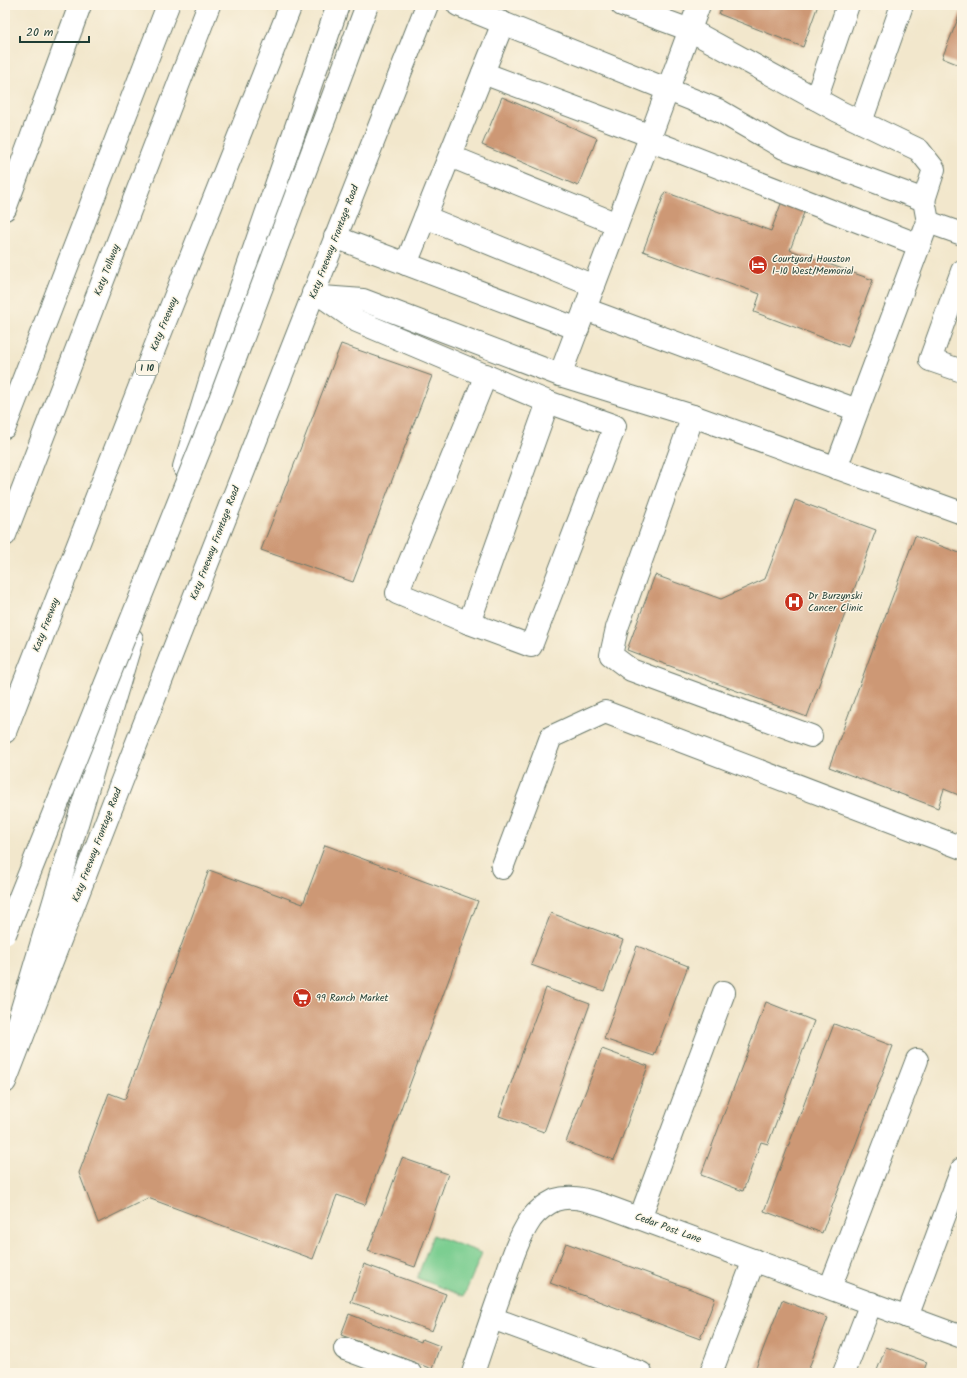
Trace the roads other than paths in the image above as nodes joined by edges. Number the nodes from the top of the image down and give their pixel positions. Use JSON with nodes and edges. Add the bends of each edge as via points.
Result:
{"nodes":[{"id":1,"x":80,"y":5,"type":"edge"},
{"id":2,"x":168,"y":5,"type":"edge"},
{"id":3,"x":209,"y":5,"type":"edge"},
{"id":4,"x":291,"y":5,"type":"edge"},
{"id":5,"x":338,"y":5,"type":"edge"},
{"id":6,"x":367,"y":5,"type":"edge"},
{"id":7,"x":427,"y":5,"type":"edge"},
{"id":8,"x":458,"y":5,"type":"edge"},
{"id":9,"x":622,"y":5,"type":"edge"},
{"id":10,"x":699,"y":5,"type":"edge"},
{"id":11,"x":848,"y":5,"type":"edge"},
{"id":12,"x":902,"y":5,"type":"edge"},
{"id":13,"x":503,"y":23,"type":"junction"},
{"id":14,"x":690,"y":30,"type":"junction"},
{"id":15,"x":483,"y":73,"type":"junction"},
{"id":16,"x":668,"y":90,"type":"junction"},
{"id":17,"x":816,"y":98,"type":"junction"},
{"id":18,"x":861,"y":122,"type":"junction"},
{"id":19,"x":650,"y":138,"type":"junction"},
{"id":20,"x":450,"y":156,"type":"junction"},
{"id":21,"x":924,"y":200,"type":"junction"},
{"id":22,"x":5,"y":209,"type":"edge"},
{"id":23,"x":425,"y":217,"type":"junction"},
{"id":24,"x":928,"y":222,"type":"junction"},
{"id":25,"x":618,"y":224,"type":"junction"},
{"id":26,"x":962,"y":234,"type":"edge"},
{"id":27,"x":336,"y":237,"type":"junction"},
{"id":28,"x":919,"y":245,"type":"junction"},
{"id":29,"x":406,"y":264,"type":"junction"},
{"id":30,"x":962,"y":271,"type":"edge"},
{"id":31,"x":594,"y":286,"type":"junction"},
{"id":32,"x":318,"y":295,"type":"junction"},
{"id":33,"x":582,"y":319,"type":"junction"},
{"id":34,"x":962,"y":371,"type":"edge"},
{"id":35,"x":486,"y":375,"type":"junction"},
{"id":36,"x":560,"y":375,"type":"junction"},
{"id":37,"x":548,"y":402,"type":"junction"},
{"id":38,"x":858,"y":410,"type":"junction"},
{"id":39,"x":693,"y":416,"type":"junction"},
{"id":40,"x":5,"y":427,"type":"edge"},
{"id":41,"x":836,"y":468,"type":"junction"},
{"id":42,"x":962,"y":513,"type":"edge"},
{"id":43,"x":5,"y":535,"type":"edge"},
{"id":44,"x":469,"y":623,"type":"junction"},
{"id":45,"x":5,"y":732,"type":"edge"},
{"id":46,"x":811,"y":736,"type":"dead end"},
{"id":47,"x":962,"y":848,"type":"edge"},
{"id":48,"x":502,"y":868,"type":"dead end"},
{"id":49,"x":5,"y":934,"type":"edge"},
{"id":50,"x":724,"y":992,"type":"dead end"},
{"id":51,"x":917,"y":1060,"type":"dead end"},
{"id":52,"x":5,"y":1066,"type":"edge"},
{"id":53,"x":5,"y":1082,"type":"edge"},
{"id":54,"x":962,"y":1169,"type":"edge"},
{"id":55,"x":640,"y":1218,"type":"junction"},
{"id":56,"x":754,"y":1260,"type":"junction"},
{"id":57,"x":830,"y":1288,"type":"junction"},
{"id":58,"x":871,"y":1303,"type":"junction"},
{"id":59,"x":907,"y":1317,"type":"junction"},
{"id":60,"x":492,"y":1318,"type":"junction"},
{"id":61,"x":962,"y":1337,"type":"edge"},
{"id":62,"x":345,"y":1349,"type":"dead end"},
{"id":63,"x":410,"y":1373,"type":"edge"},
{"id":64,"x":473,"y":1373,"type":"edge"},
{"id":65,"x":640,"y":1373,"type":"edge"},
{"id":66,"x":711,"y":1373,"type":"edge"},
{"id":67,"x":844,"y":1373,"type":"edge"}],
"edges":[{"from":1,"to":22,"type":"main road"},
{"from":2,"to":40,"type":"main road"},
{"from":3,"to":43,"type":"main road","name":"Katy Tollway"},
{"from":4,"to":45,"type":"main road","name":"Katy Freeway","number":"I 10"},
{"from":5,"to":52,"type":"main road","via":[[220,348]]},
{"from":6,"to":49,"type":"main road","bridge":true,"via":[[220,399]]},
{"from":7,"to":27,"type":"main road","name":"Katy Freeway Frontage Road"},
{"from":8,"to":13,"type":"main road"},
{"from":9,"to":14,"type":"main road"},
{"from":10,"to":14,"type":"main road"},
{"from":11,"to":17,"type":"main road"},
{"from":12,"to":18,"type":"main road"},
{"from":13,"to":15,"type":"main road"},
{"from":13,"to":16,"type":"main road"},
{"from":14,"to":16,"type":"main road"},
{"from":14,"to":17,"type":"main road"},
{"from":15,"to":19,"type":"main road"},
{"from":15,"to":20,"type":"main road"},
{"from":16,"to":19,"type":"main road"},
{"from":16,"to":21,"type":"main road","via":[[718,110],[784,148]]},
{"from":17,"to":18,"type":"main road"},
{"from":18,"to":21,"type":"main road","via":[[919,150],[934,169]]},
{"from":19,"to":25,"type":"main road"},
{"from":19,"to":28,"type":"main road"},
{"from":20,"to":23,"type":"main road"},
{"from":20,"to":25,"type":"main road"},
{"from":21,"to":24,"type":"main road"},
{"from":23,"to":29,"type":"main road"},
{"from":23,"to":31,"type":"main road"},
{"from":24,"to":26,"type":"main road"},
{"from":24,"to":28,"type":"main road"},
{"from":25,"to":31,"type":"main road"},
{"from":27,"to":29,"type":"main road"},
{"from":27,"to":32,"type":"main road","name":"Katy Freeway Frontage Road"},
{"from":28,"to":38,"type":"main road"},
{"from":29,"to":33,"type":"main road"},
{"from":30,"to":34,"type":"main road","via":[[930,360]]},
{"from":31,"to":33,"type":"main road"},
{"from":32,"to":35,"type":"main road","via":[[357,321]]},
{"from":32,"to":36,"type":"main road","via":[[363,300]]},
{"from":32,"to":53,"type":"main road","name":"Katy Freeway Frontage Road"},
{"from":33,"to":36,"type":"main road"},
{"from":33,"to":38,"type":"main road"},
{"from":35,"to":37,"type":"main road"},
{"from":35,"to":44,"type":"main road","via":[[397,592]]},
{"from":36,"to":39,"type":"main road"},
{"from":37,"to":44,"type":"main road"},
{"from":37,"to":44,"type":"main road","via":[[615,426],[531,646]]},
{"from":38,"to":41,"type":"main road"},
{"from":39,"to":41,"type":"main road"},
{"from":39,"to":46,"type":"main road","via":[[617,628],[611,655],[631,670]]},
{"from":41,"to":42,"type":"main road"},
{"from":47,"to":48,"type":"main road","via":[[605,712],[551,737]]},
{"from":50,"to":55,"type":"main road"},
{"from":51,"to":57,"type":"main road"},
{"from":54,"to":59,"type":"main road"},
{"from":55,"to":56,"type":"main road","name":"Cedar Post Lane"},
{"from":55,"to":60,"type":"main road","name":"Cedar Post Lane","via":[[579,1198],[556,1200],[548,1204],[532,1219],[516,1247]]},
{"from":56,"to":57,"type":"main road","name":"Cedar Post Lane"},
{"from":56,"to":66,"type":"main road"},
{"from":57,"to":58,"type":"main road","name":"Cedar Post Lane"},
{"from":58,"to":59,"type":"main road","name":"Cedar Post Lane"},
{"from":58,"to":67,"type":"main road"},
{"from":59,"to":61,"type":"main road","name":"Cedar Post Lane"},
{"from":60,"to":64,"type":"main road","name":"Cedar Post Lane"},
{"from":60,"to":65,"type":"main road"},
{"from":62,"to":63,"type":"main road"}]}
